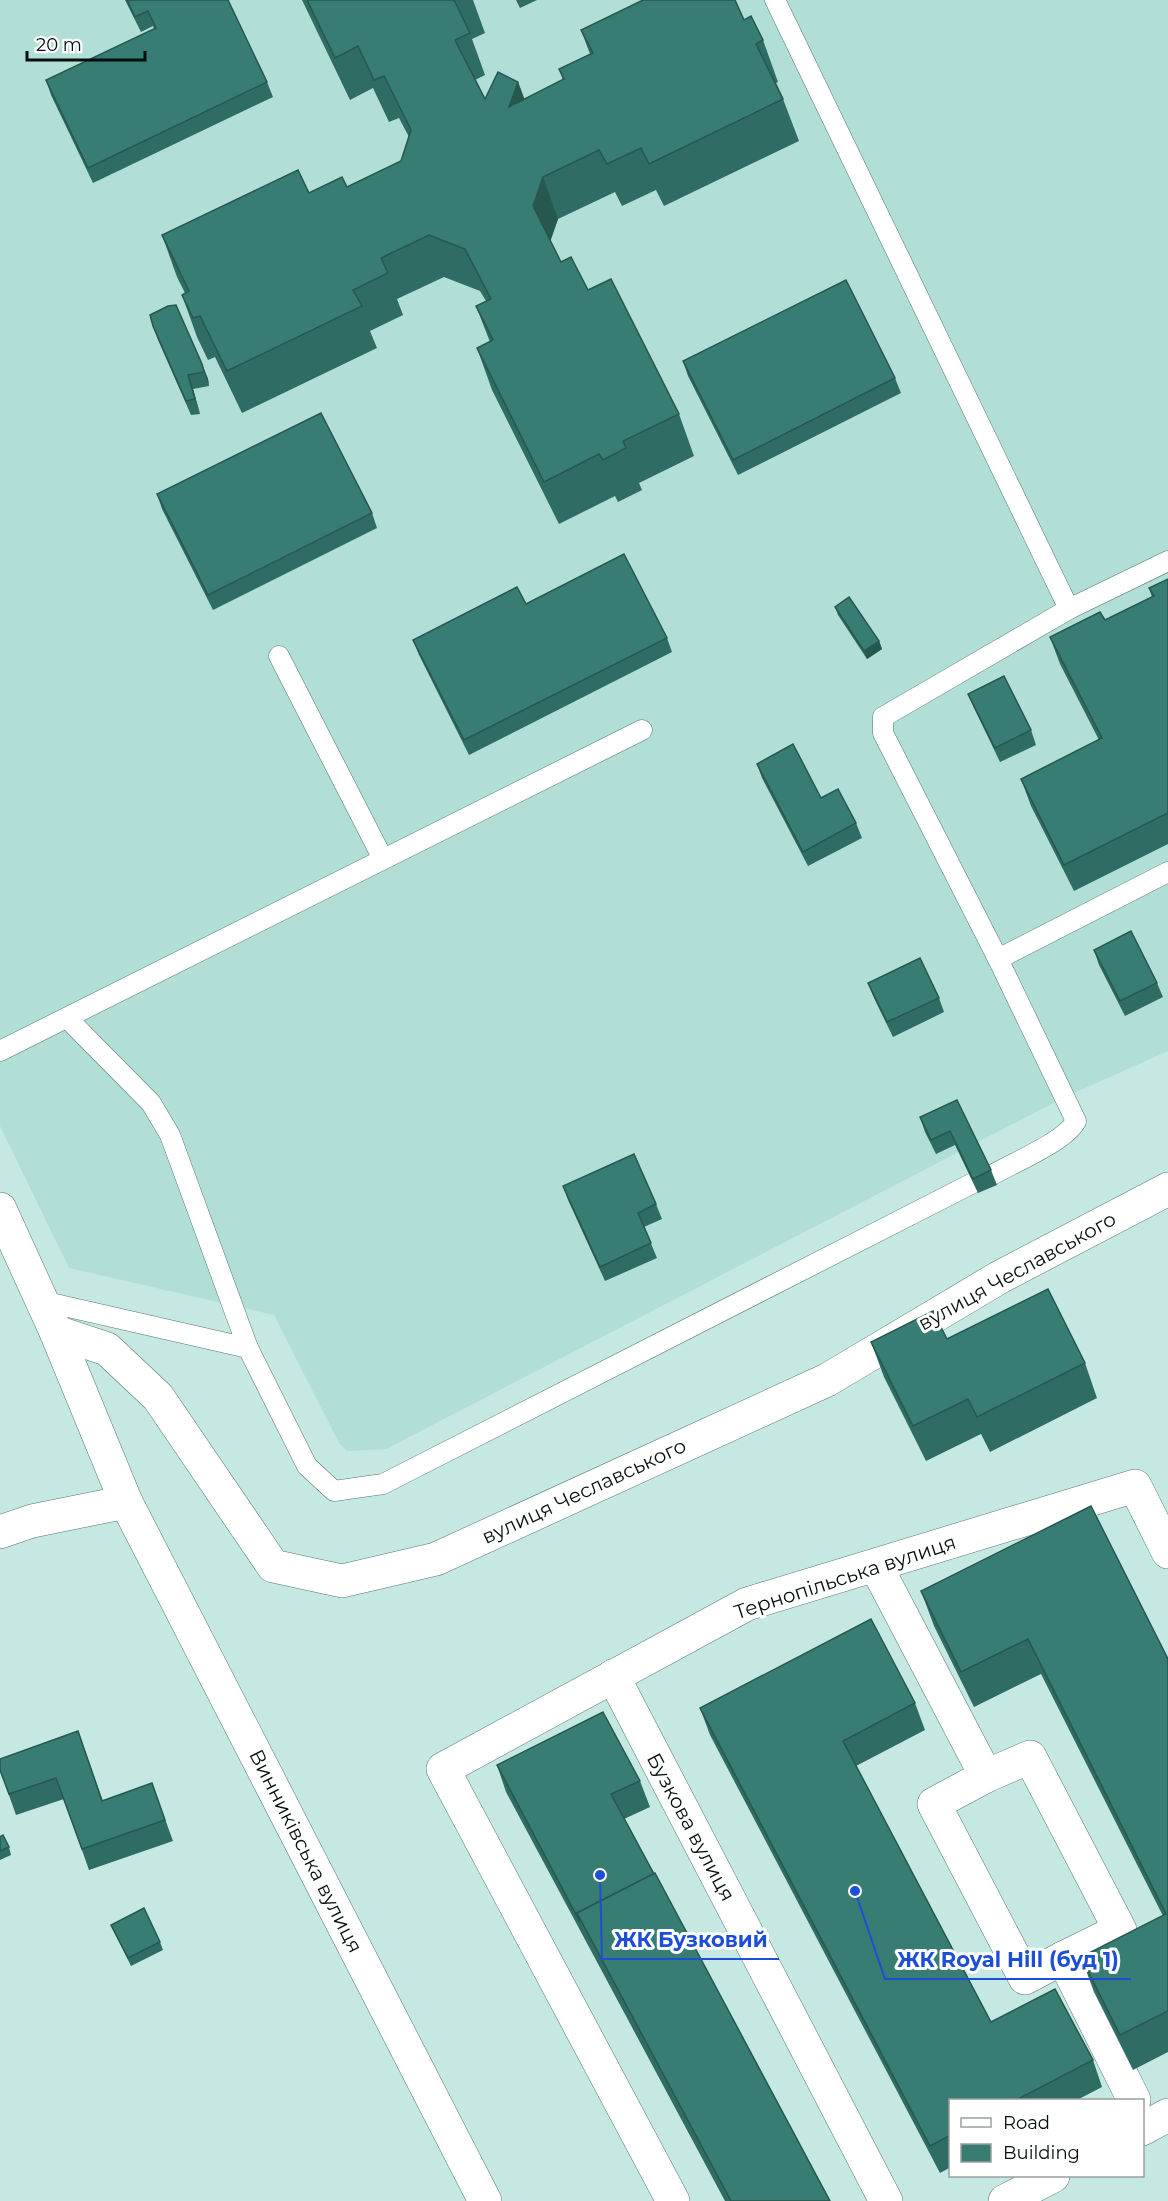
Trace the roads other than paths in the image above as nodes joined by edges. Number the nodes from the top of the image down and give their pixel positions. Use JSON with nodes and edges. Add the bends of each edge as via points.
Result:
{"nodes":[{"id":1,"x":775,"y":0,"type":"edge"},
{"id":2,"x":1168,"y":561,"type":"edge"},
{"id":3,"x":1069,"y":609,"type":"junction"},
{"id":4,"x":279,"y":656,"type":"dead end"},
{"id":5,"x":642,"y":730,"type":"dead end"},
{"id":6,"x":383,"y":859,"type":"junction"},
{"id":7,"x":1168,"y":873,"type":"edge"},
{"id":8,"x":999,"y":958,"type":"junction"},
{"id":9,"x":67,"y":1018,"type":"junction"},
{"id":10,"x":0,"y":1051,"type":"edge"},
{"id":11,"x":992,"y":1175,"type":"edge"},
{"id":12,"x":973,"y":1183,"type":"edge"},
{"id":13,"x":1168,"y":1189,"type":"edge"},
{"id":14,"x":0,"y":1209,"type":"edge"},
{"id":15,"x":42,"y":1301,"type":"junction"},
{"id":16,"x":56,"y":1332,"type":"junction"},
{"id":17,"x":248,"y":1348,"type":"junction"},
{"id":18,"x":126,"y":1502,"type":"junction"},
{"id":19,"x":0,"y":1532,"type":"edge"},
{"id":20,"x":1168,"y":1552,"type":"edge"},
{"id":21,"x":876,"y":1566,"type":"junction"},
{"id":22,"x":613,"y":1676,"type":"junction"},
{"id":23,"x":986,"y":1776,"type":"junction"},
{"id":24,"x":1063,"y":1958,"type":"junction"},
{"id":25,"x":1137,"y":2099,"type":"edge"},
{"id":26,"x":1049,"y":2177,"type":"edge"},
{"id":27,"x":485,"y":2201,"type":"edge"},
{"id":28,"x":673,"y":2201,"type":"edge"},
{"id":29,"x":886,"y":2201,"type":"edge"},
{"id":30,"x":1005,"y":2201,"type":"edge"}],
"edges":[{"from":1,"to":3,"type":"lane"},
{"from":2,"to":3,"type":"lane"},
{"from":3,"to":8,"type":"lane","via":[[883,717],[883,733]]},
{"from":4,"to":6,"type":"lane"},
{"from":5,"to":6,"type":"lane"},
{"from":6,"to":9,"type":"lane"},
{"from":7,"to":8,"type":"lane"},
{"from":8,"to":11,"type":"lane","via":[[1076,1121],[1072,1130],[1055,1141]]},
{"from":9,"to":10,"type":"lane"},
{"from":9,"to":17,"type":"lane","via":[[151,1103],[170,1135]]},
{"from":12,"to":17,"type":"lane","via":[[383,1484],[334,1491],[307,1466]]},
{"from":13,"to":16,"type":"street","name":"вулиця Чеславського","via":[[1000,1277],[827,1380],[436,1559],[342,1581],[273,1566],[158,1397],[107,1349]]},
{"from":14,"to":15,"type":"street","name":"Винниківська вулиця"},
{"from":15,"to":16,"type":"street","name":"Винниківська вулиця"},
{"from":15,"to":17,"type":"lane"},
{"from":16,"to":18,"type":"street","name":"Винниківська вулиця"},
{"from":18,"to":19,"type":"street","via":[[32,1521]]},
{"from":18,"to":27,"type":"street","name":"Винниківська вулиця"},
{"from":20,"to":21,"type":"street","name":"Тернопільська вулиця","via":[[1135,1486]]},
{"from":21,"to":22,"type":"street","name":"Тернопільська вулиця","via":[[747,1604]]},
{"from":21,"to":23,"type":"street"},
{"from":22,"to":28,"type":"street","name":"Тернопільська вулиця","via":[[442,1769]]},
{"from":22,"to":29,"type":"street","name":"Бузкова вулиця"},
{"from":23,"to":24,"type":"street","via":[[934,1804],[1025,1977]]},
{"from":23,"to":24,"type":"street","via":[[1030,1757],[1120,1930]]},
{"from":24,"to":25,"type":"street"},
{"from":26,"to":30,"type":"street"}]}
